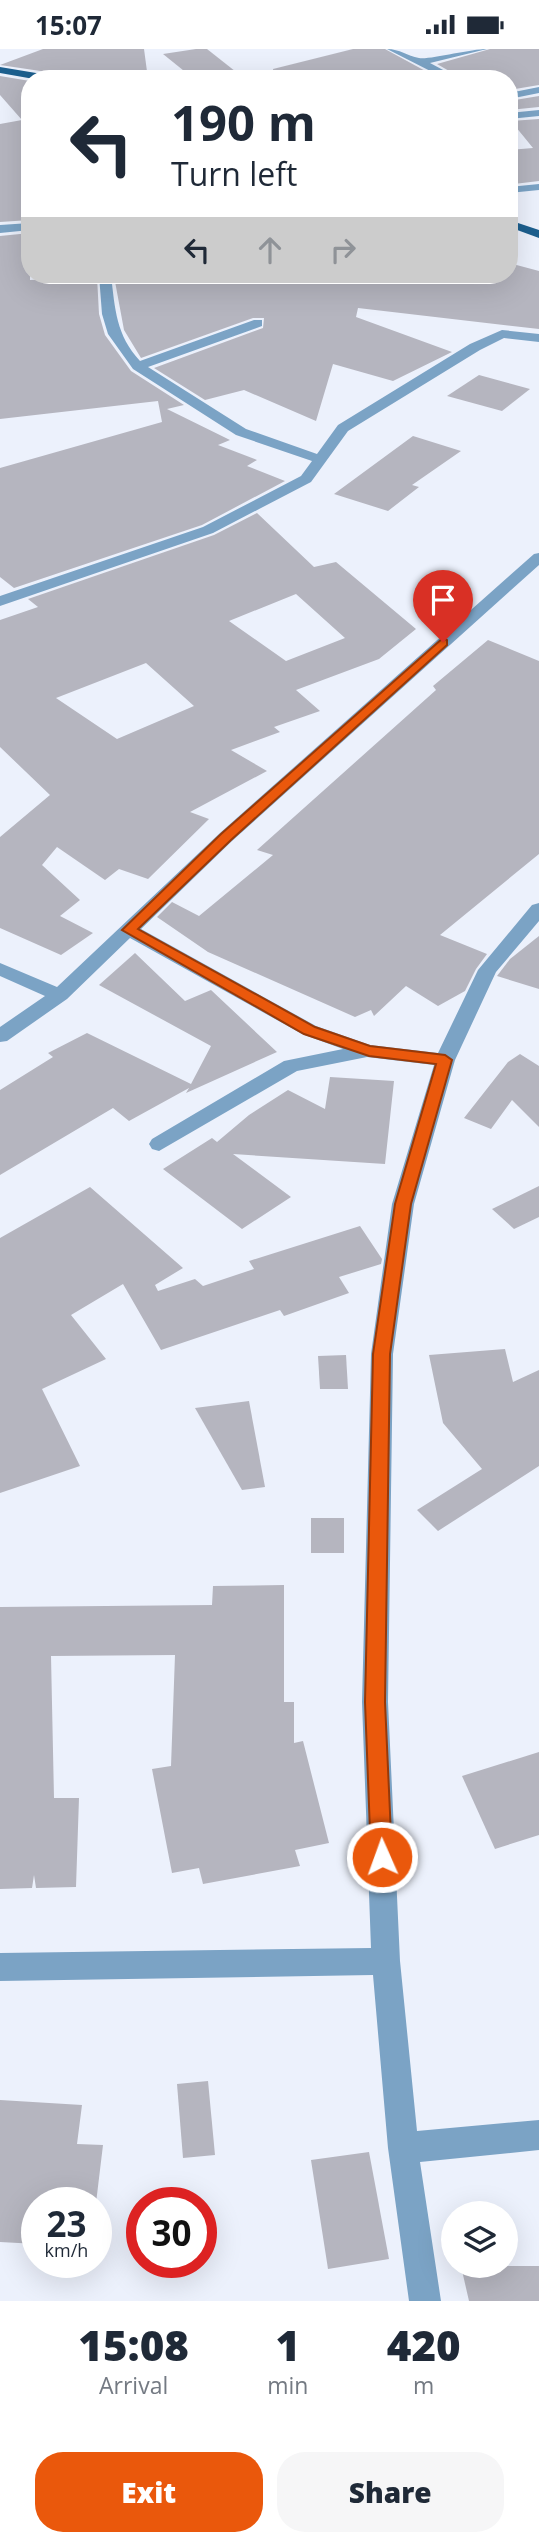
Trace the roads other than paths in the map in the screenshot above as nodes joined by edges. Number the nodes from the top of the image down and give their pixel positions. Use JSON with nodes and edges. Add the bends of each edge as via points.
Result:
{"nodes":[{"id":1,"x":392,"y":49,"type":"edge"},
{"id":2,"x":482,"y":49,"type":"edge"},
{"id":3,"x":420,"y":62,"type":"junction"},
{"id":4,"x":0,"y":70,"type":"edge"},
{"id":5,"x":436,"y":70,"type":"edge"},
{"id":6,"x":21,"y":74,"type":"edge"},
{"id":7,"x":0,"y":78,"type":"edge"},
{"id":8,"x":21,"y":82,"type":"edge"},
{"id":9,"x":539,"y":90,"type":"edge"},
{"id":10,"x":518,"y":94,"type":"edge"},
{"id":11,"x":539,"y":113,"type":"edge"},
{"id":12,"x":518,"y":115,"type":"edge"},
{"id":13,"x":539,"y":187,"type":"edge"},
{"id":14,"x":518,"y":189,"type":"edge"},
{"id":15,"x":518,"y":226,"type":"edge"},
{"id":16,"x":21,"y":227,"type":"edge"},
{"id":17,"x":0,"y":229,"type":"edge"},
{"id":18,"x":539,"y":234,"type":"edge"},
{"id":19,"x":106,"y":284,"type":"edge"},
{"id":20,"x":258,"y":323,"type":"dead end"},
{"id":21,"x":539,"y":338,"type":"edge"},
{"id":22,"x":138,"y":366,"type":"junction"},
{"id":23,"x":319,"y":459,"type":"junction"},
{"id":24,"x":539,"y":557,"type":"edge"},
{"id":25,"x":0,"y":601,"type":"edge"},
{"id":26,"x":539,"y":909,"type":"edge"},
{"id":27,"x":129,"y":930,"type":"junction"},
{"id":28,"x":0,"y":969,"type":"edge"},
{"id":29,"x":60,"y":995,"type":"junction"},
{"id":30,"x":0,"y":1036,"type":"edge"},
{"id":31,"x":369,"y":1051,"type":"junction"},
{"id":32,"x":445,"y":1060,"type":"junction"},
{"id":33,"x":159,"y":1145,"type":"dead end"},
{"id":34,"x":387,"y":1961,"type":"junction"},
{"id":35,"x":0,"y":1967,"type":"edge"},
{"id":36,"x":539,"y":2135,"type":"edge"},
{"id":37,"x":403,"y":2148,"type":"junction"},
{"id":38,"x":425,"y":2301,"type":"edge"}],
"edges":[{"from":1,"to":3,"type":"street"},
{"from":2,"to":3,"type":"street"},
{"from":3,"to":5,"type":"street"},
{"from":4,"to":6,"type":"main road"},
{"from":7,"to":8,"type":"main road"},
{"from":9,"to":10,"type":"street"},
{"from":11,"to":12,"type":"street"},
{"from":13,"to":14,"type":"street"},
{"from":15,"to":18,"type":"main road"},
{"from":16,"to":17,"type":"street"},
{"from":19,"to":22,"type":"street","via":[[112,335]]},
{"from":20,"to":22,"type":"street"},
{"from":21,"to":23,"type":"street","via":[[493,337],[343,428]]},
{"from":22,"to":23,"type":"street","via":[[241,432]]},
{"from":23,"to":25,"type":"street","via":[[306,479],[208,530]]},
{"from":24,"to":27,"type":"street"},
{"from":26,"to":32,"type":"street","via":[[487,971]]},
{"from":27,"to":29,"type":"street"},
{"from":27,"to":31,"type":"street","via":[[309,1030]]},
{"from":28,"to":29,"type":"street"},
{"from":29,"to":30,"type":"street"},
{"from":31,"to":32,"type":"street"},
{"from":31,"to":33,"type":"street","via":[[291,1066]]},
{"from":32,"to":34,"type":"street","via":[[403,1204],[382,1354],[375,1702]]},
{"from":34,"to":35,"type":"street"},
{"from":34,"to":37,"type":"street"},
{"from":36,"to":37,"type":"street"},
{"from":37,"to":38,"type":"street"}]}
